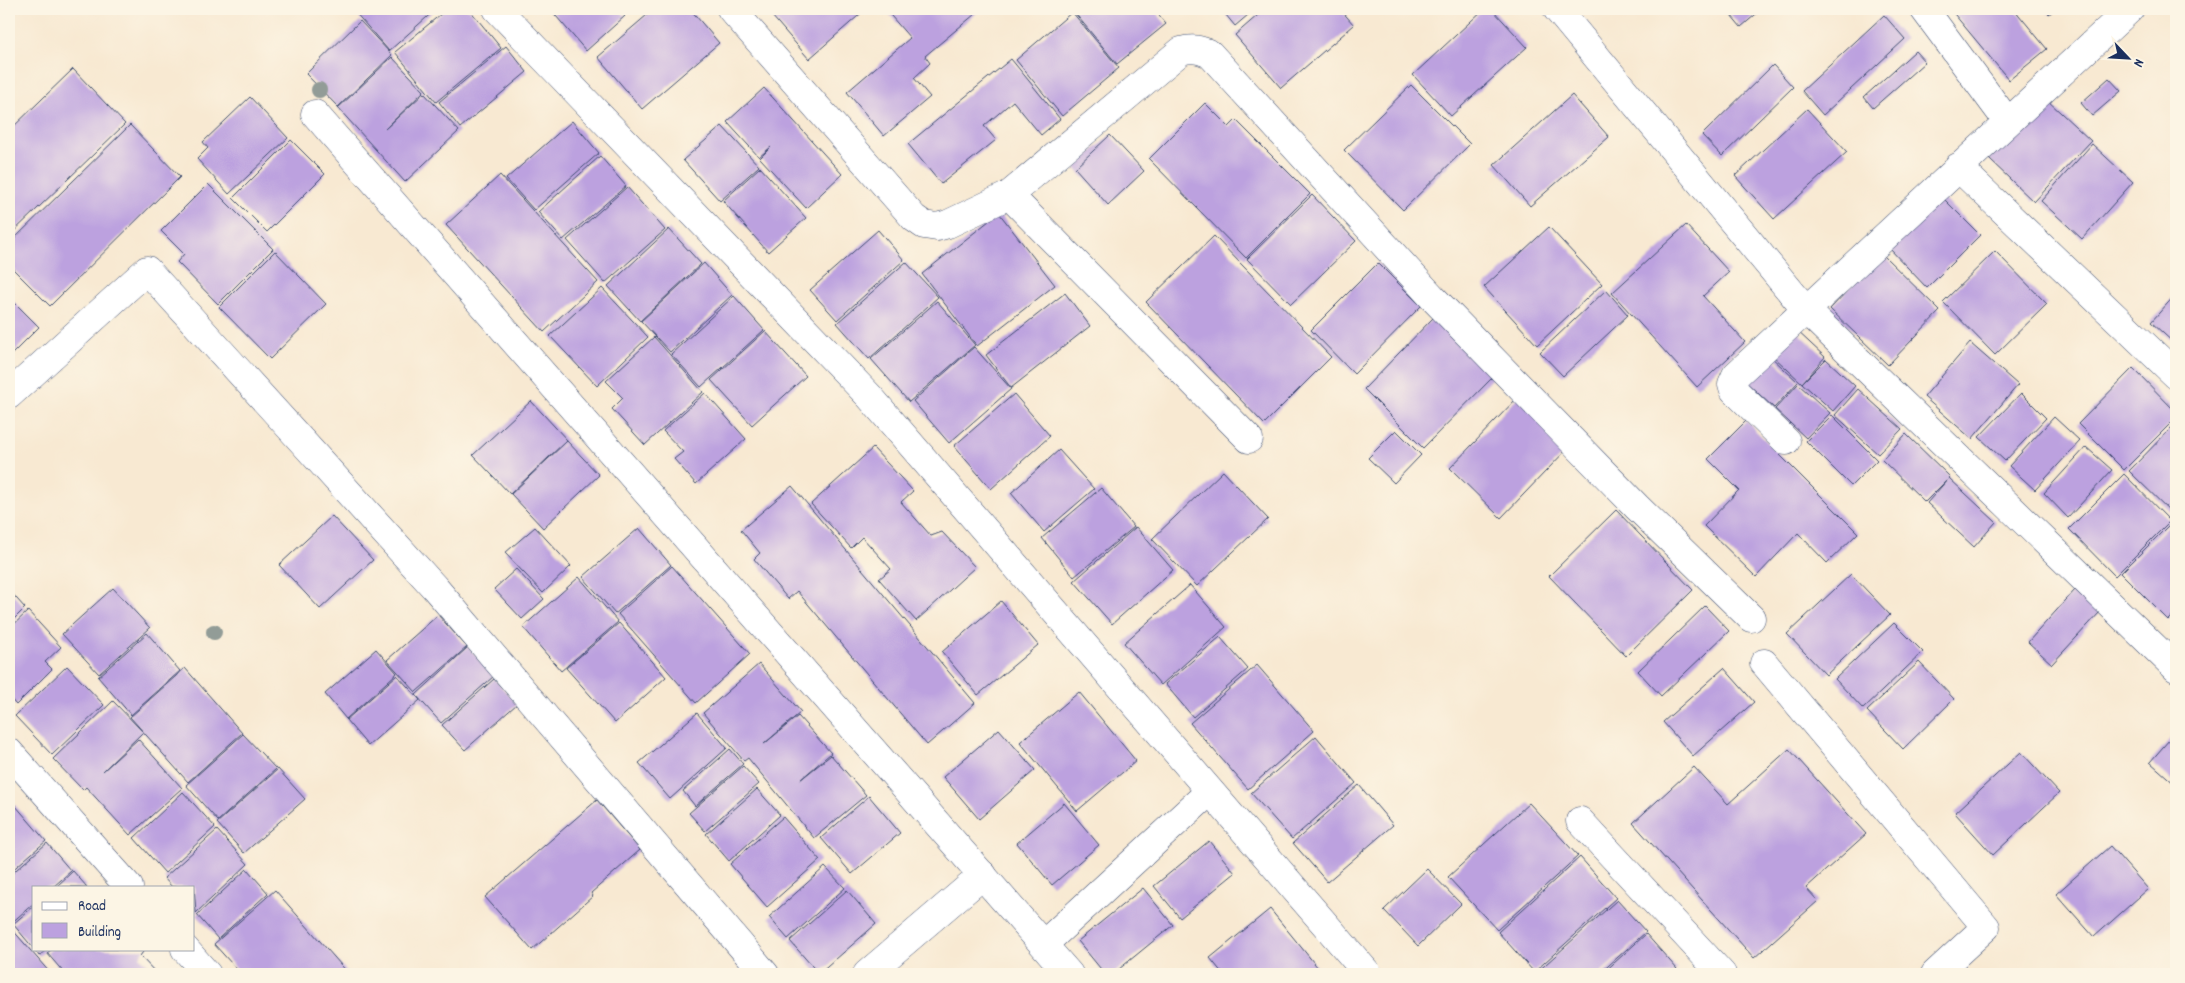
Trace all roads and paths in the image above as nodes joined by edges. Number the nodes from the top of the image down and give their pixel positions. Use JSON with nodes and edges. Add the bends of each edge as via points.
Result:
{"nodes":[{"id":1,"x":497,"y":9,"type":"edge"},
{"id":2,"x":731,"y":9,"type":"edge"},
{"id":3,"x":1557,"y":9,"type":"edge"},
{"id":4,"x":1924,"y":9,"type":"edge"},
{"id":5,"x":2130,"y":9,"type":"edge"},
{"id":6,"x":315,"y":114,"type":"dead end"},
{"id":7,"x":2007,"y":122,"type":"junction"},
{"id":8,"x":1958,"y":168,"type":"junction"},
{"id":9,"x":1009,"y":195,"type":"junction"},
{"id":10,"x":1806,"y":310,"type":"junction"},
{"id":11,"x":2176,"y":375,"type":"edge"},
{"id":12,"x":9,"y":395,"type":"edge"},
{"id":13,"x":1249,"y":439,"type":"dead end"},
{"id":14,"x":1786,"y":440,"type":"dead end"},
{"id":15,"x":1752,"y":618,"type":"dead end"},
{"id":16,"x":1764,"y":663,"type":"dead end"},
{"id":17,"x":2176,"y":668,"type":"edge"},
{"id":18,"x":9,"y":752,"type":"edge"},
{"id":19,"x":1209,"y":792,"type":"junction"},
{"id":20,"x":1580,"y":821,"type":"dead end"},
{"id":21,"x":983,"y":875,"type":"junction"},
{"id":22,"x":128,"y":886,"type":"edge"},
{"id":23,"x":1044,"y":944,"type":"junction"},
{"id":24,"x":186,"y":950,"type":"edge"},
{"id":25,"x":208,"y":974,"type":"edge"},
{"id":26,"x":765,"y":974,"type":"edge"},
{"id":27,"x":867,"y":974,"type":"edge"},
{"id":28,"x":1069,"y":974,"type":"edge"},
{"id":29,"x":1368,"y":974,"type":"edge"},
{"id":30,"x":1722,"y":974,"type":"edge"},
{"id":31,"x":1935,"y":974,"type":"edge"}],
"edges":[{"from":1,"to":19,"type":"street","via":[[870,397]]},
{"from":2,"to":9,"type":"street","via":[[914,218],[924,224],[948,224]]},
{"from":3,"to":10,"type":"street"},
{"from":4,"to":7,"type":"street"},
{"from":5,"to":7,"type":"street"},
{"from":6,"to":21,"type":"street"},
{"from":7,"to":8,"type":"street"},
{"from":8,"to":10,"type":"street"},
{"from":8,"to":11,"type":"street"},
{"from":9,"to":13,"type":"street"},
{"from":9,"to":15,"type":"street","via":[[1181,51],[1191,48],[1210,54],[1433,298]]},
{"from":10,"to":14,"type":"street","via":[[1736,375],[1732,384],[1734,390]]},
{"from":10,"to":17,"type":"street"},
{"from":12,"to":26,"type":"street","via":[[147,270],[435,588]]},
{"from":16,"to":31,"type":"street","via":[[1986,927]]},
{"from":18,"to":22,"type":"street"},
{"from":19,"to":23,"type":"street"},
{"from":19,"to":29,"type":"street"},
{"from":20,"to":30,"type":"street"},
{"from":21,"to":23,"type":"street"},
{"from":21,"to":27,"type":"street"},
{"from":23,"to":28,"type":"street"},
{"from":24,"to":25,"type":"street"}]}
